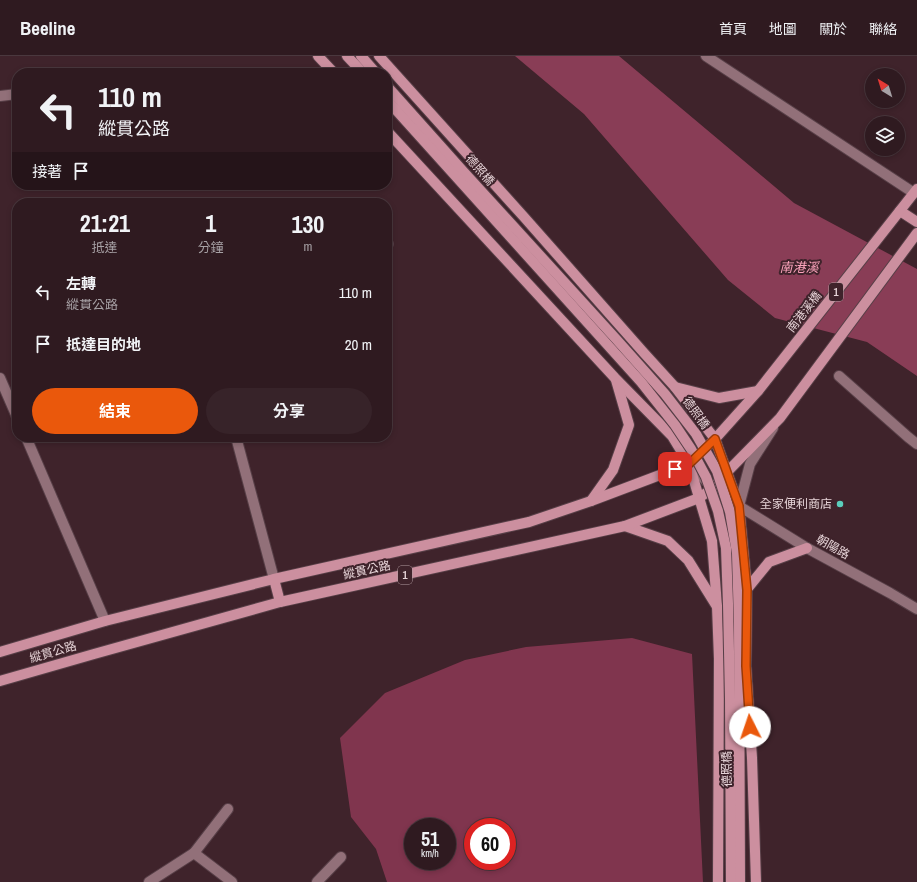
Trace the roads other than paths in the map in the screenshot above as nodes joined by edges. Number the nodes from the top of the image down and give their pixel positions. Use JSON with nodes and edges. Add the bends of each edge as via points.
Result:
{"nodes":[{"id":1,"x":318,"y":56,"type":"edge"},
{"id":2,"x":347,"y":56,"type":"edge"},
{"id":3,"x":361,"y":56,"type":"edge"},
{"id":4,"x":379,"y":56,"type":"edge"},
{"id":5,"x":706,"y":56,"type":"edge"},
{"id":6,"x":329,"y":68,"type":"edge"},
{"id":7,"x":358,"y":68,"type":"edge"},
{"id":8,"x":372,"y":68,"type":"edge"},
{"id":9,"x":390,"y":68,"type":"edge"},
{"id":10,"x":392,"y":70,"type":"edge"},
{"id":11,"x":392,"y":92,"type":"edge"},
{"id":12,"x":12,"y":95,"type":"edge"},
{"id":13,"x":0,"y":96,"type":"edge"},
{"id":14,"x":392,"y":106,"type":"edge"},
{"id":15,"x":392,"y":136,"type":"edge"},
{"id":16,"x":915,"y":191,"type":"edge"},
{"id":17,"x":900,"y":211,"type":"junction"},
{"id":18,"x":917,"y":222,"type":"edge"},
{"id":19,"x":917,"y":233,"type":"edge"},
{"id":20,"x":839,"y":376,"type":"dead end"},
{"id":21,"x":0,"y":378,"type":"edge"},
{"id":22,"x":615,"y":378,"type":"junction"},
{"id":23,"x":675,"y":387,"type":"junction"},
{"id":24,"x":758,"y":391,"type":"junction"},
{"id":25,"x":12,"y":398,"type":"edge"},
{"id":26,"x":780,"y":418,"type":"junction"},
{"id":27,"x":715,"y":439,"type":"junction"},
{"id":28,"x":28,"y":442,"type":"edge"},
{"id":29,"x":237,"y":442,"type":"edge"},
{"id":30,"x":917,"y":444,"type":"edge"},
{"id":31,"x":689,"y":464,"type":"junction"},
{"id":32,"x":727,"y":472,"type":"junction"},
{"id":33,"x":712,"y":488,"type":"junction"},
{"id":34,"x":699,"y":498,"type":"junction"},
{"id":35,"x":591,"y":501,"type":"junction"},
{"id":36,"x":739,"y":506,"type":"junction"},
{"id":37,"x":625,"y":526,"type":"junction"},
{"id":38,"x":807,"y":548,"type":"junction"},
{"id":39,"x":274,"y":578,"type":"junction"},
{"id":40,"x":747,"y":590,"type":"junction"},
{"id":41,"x":280,"y":602,"type":"junction"},
{"id":42,"x":717,"y":606,"type":"junction"},
{"id":43,"x":917,"y":609,"type":"edge"},
{"id":44,"x":105,"y":621,"type":"junction"},
{"id":45,"x":0,"y":652,"type":"edge"},
{"id":46,"x":0,"y":681,"type":"edge"},
{"id":47,"x":228,"y":809,"type":"dead end"},
{"id":48,"x":194,"y":853,"type":"junction"},
{"id":49,"x":341,"y":857,"type":"dead end"},
{"id":50,"x":149,"y":882,"type":"edge"},
{"id":51,"x":232,"y":882,"type":"edge"},
{"id":52,"x":317,"y":882,"type":"edge"},
{"id":53,"x":718,"y":882,"type":"edge"},
{"id":54,"x":731,"y":882,"type":"edge"},
{"id":55,"x":740,"y":882,"type":"edge"},
{"id":56,"x":756,"y":882,"type":"edge"}],
"edges":[{"from":1,"to":6,"type":"main road"},
{"from":2,"to":7,"type":"main road"},
{"from":3,"to":8,"type":"main road"},
{"from":4,"to":9,"type":"main road"},
{"from":5,"to":16,"type":"street"},
{"from":10,"to":23,"type":"main road"},
{"from":11,"to":55,"type":"main road","name":"德照橋","bridge":true,"via":[[665,394],[696,434],[717,471],[730,512],[737,553]]},
{"from":12,"to":13,"type":"street"},
{"from":14,"to":54,"type":"main road","name":"德照橋","bridge":true,"via":[[641,382],[675,425],[706,477],[718,511],[726,548]]},
{"from":15,"to":22,"type":"main road"},
{"from":16,"to":17,"type":"main road","name":"南港溪橋","number":"1"},
{"from":17,"to":18,"type":"main road"},
{"from":17,"to":24,"type":"main road","name":"南港溪橋","number":"1"},
{"from":19,"to":26,"type":"main road","number":"1"},
{"from":20,"to":30,"type":"street"},
{"from":21,"to":25,"type":"street"},
{"from":22,"to":31,"type":"main road","via":[[672,436]]},
{"from":22,"to":35,"type":"main road","via":[[629,425],[613,470]]},
{"from":23,"to":24,"type":"main road","via":[[719,398]]},
{"from":23,"to":27,"type":"main road"},
{"from":24,"to":27,"type":"main road","name":"縱貫公路","number":"1"},
{"from":26,"to":32,"type":"main road","name":"縱貫公路","number":"1"},
{"from":26,"to":36,"type":"street","via":[[750,464]]},
{"from":27,"to":31,"type":"main road","name":"縱貫公路","number":"1"},
{"from":27,"to":32,"type":"main road"},
{"from":28,"to":44,"type":"street"},
{"from":29,"to":39,"type":"street"},
{"from":31,"to":33,"type":"street","name":"朝陽路"},
{"from":31,"to":34,"type":"main road"},
{"from":31,"to":35,"type":"main road","name":"縱貫公路","number":"1"},
{"from":32,"to":33,"type":"main road","name":"縱貫公路","number":"1"},
{"from":32,"to":36,"type":"main road"},
{"from":33,"to":34,"type":"main road","name":"縱貫公路","number":"1"},
{"from":33,"to":36,"type":"street","name":"朝陽路"},
{"from":34,"to":37,"type":"main road","name":"縱貫公路","number":"1"},
{"from":34,"to":42,"type":"main road","via":[[712,541]]},
{"from":35,"to":39,"type":"main road","name":"縱貫公路","number":"1","via":[[529,522]]},
{"from":36,"to":38,"type":"street","name":"朝陽路"},
{"from":36,"to":40,"type":"main road"},
{"from":37,"to":41,"type":"main road","name":"縱貫公路","number":"1"},
{"from":37,"to":42,"type":"main road","via":[[668,541],[688,560]]},
{"from":38,"to":40,"type":"main road","via":[[769,562]]},
{"from":38,"to":43,"type":"street","name":"朝陽路"},
{"from":39,"to":41,"type":"main road"},
{"from":39,"to":44,"type":"main road","name":"縱貫公路","number":"1"},
{"from":40,"to":56,"type":"main road","via":[[746,666]]},
{"from":41,"to":46,"type":"main road","name":"縱貫公路","number":"1"},
{"from":42,"to":53,"type":"main road"},
{"from":44,"to":45,"type":"main road","name":"縱貫公路","number":"1"},
{"from":47,"to":48,"type":"street"},
{"from":48,"to":50,"type":"street"},
{"from":48,"to":51,"type":"street"},
{"from":49,"to":52,"type":"street"}]}
